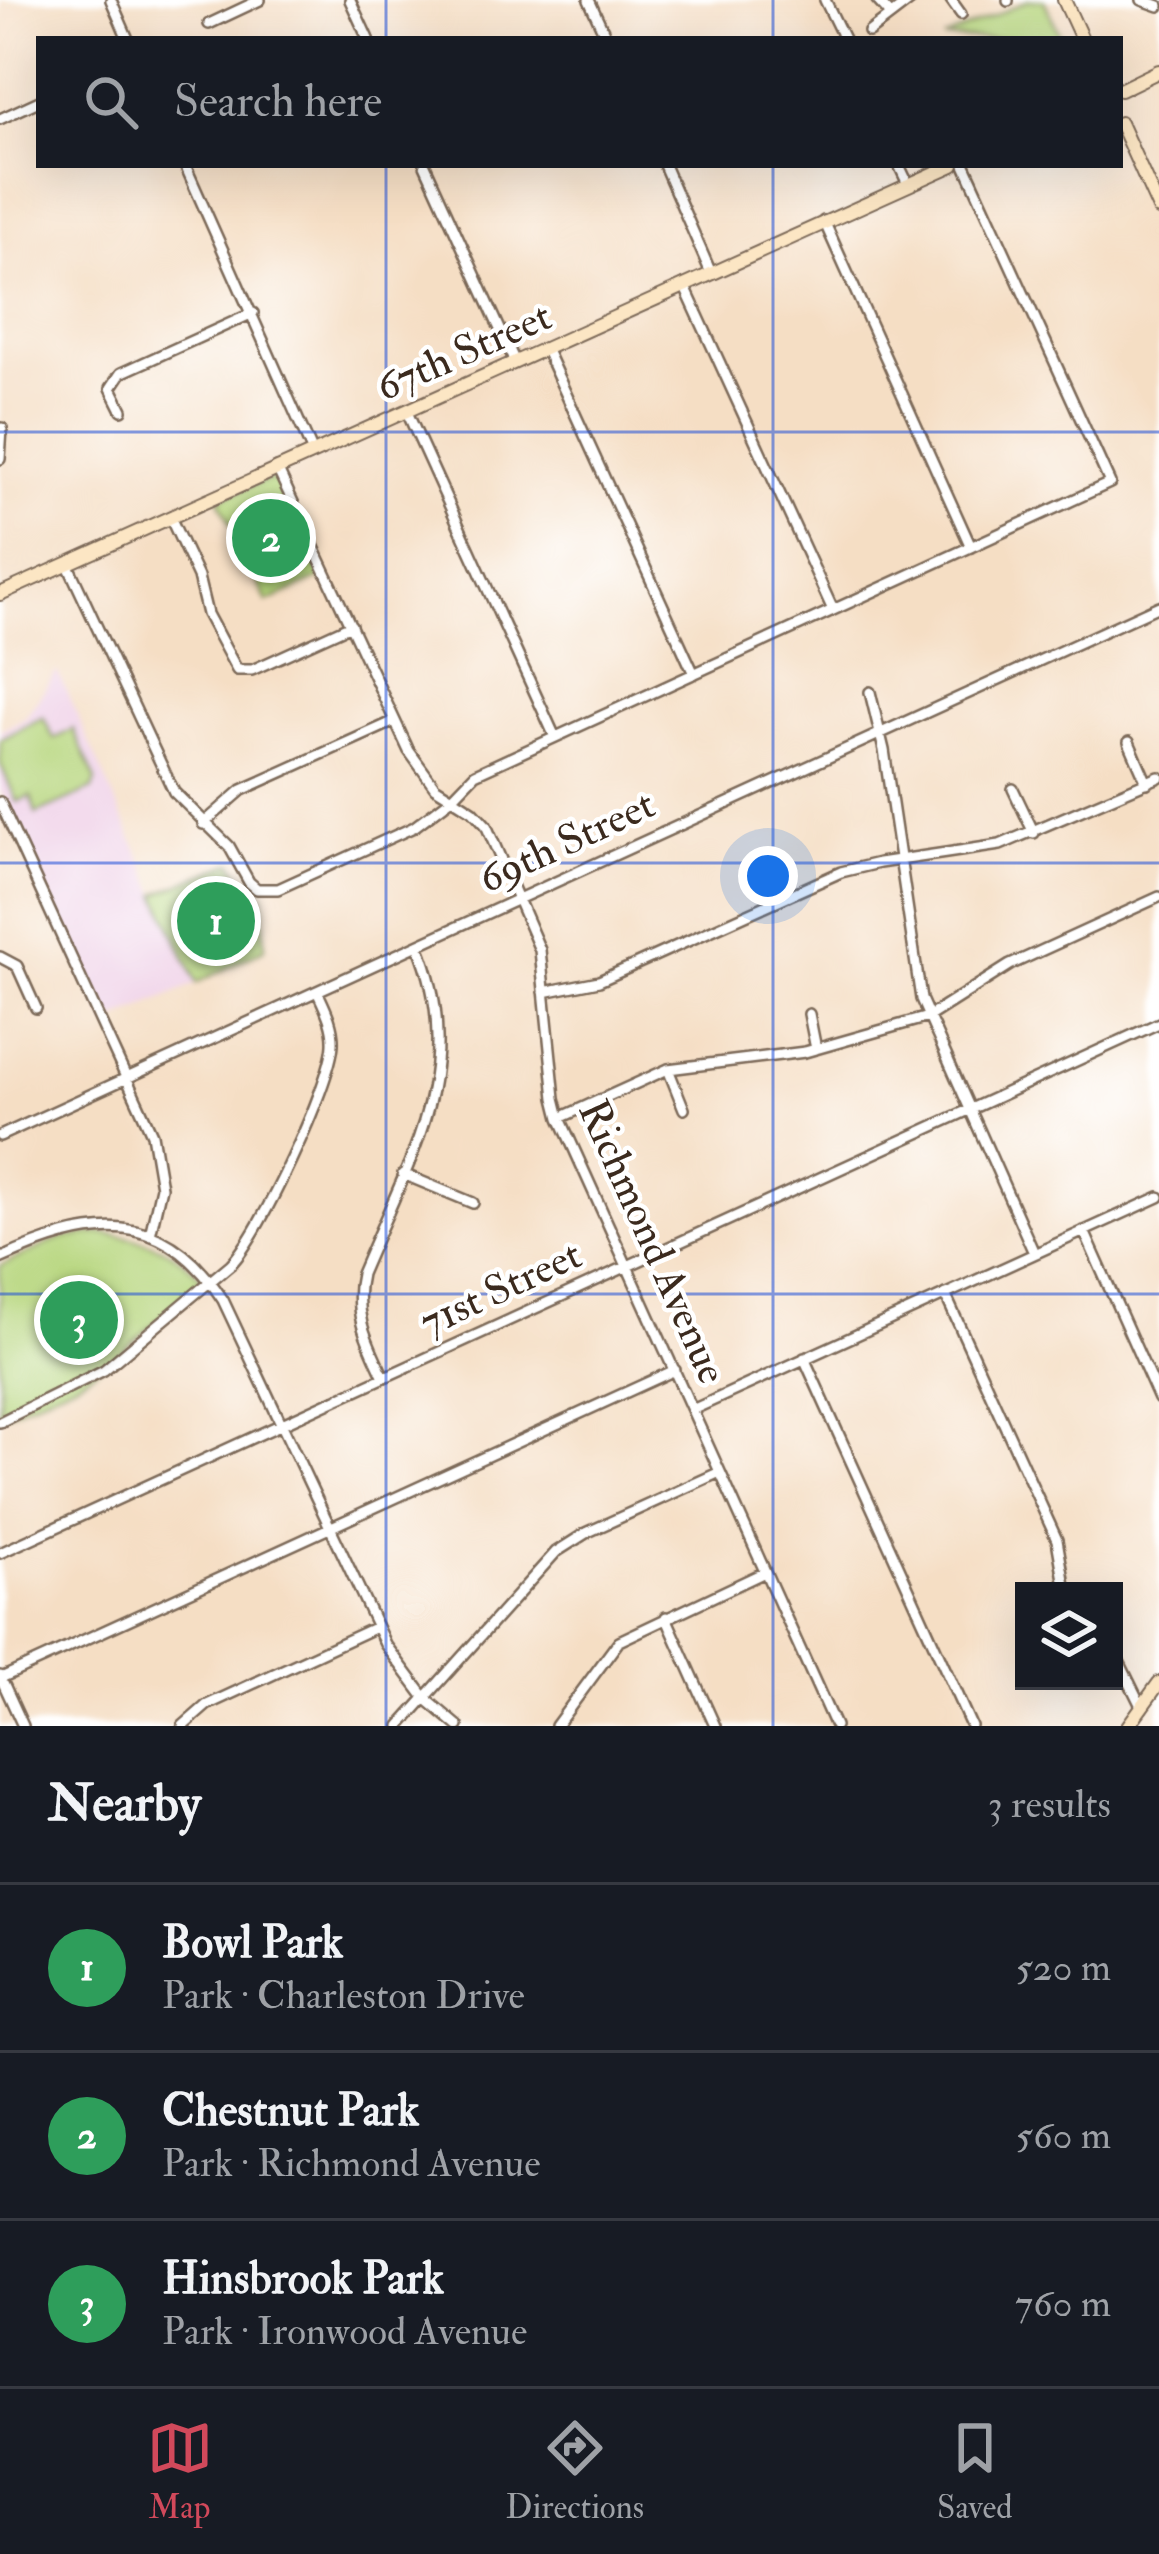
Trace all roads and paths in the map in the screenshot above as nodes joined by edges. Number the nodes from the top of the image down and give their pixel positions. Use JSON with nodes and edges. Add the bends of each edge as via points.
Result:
{"nodes":[{"id":1,"x":111,"y":0,"type":"edge"},
{"id":2,"x":260,"y":0,"type":"edge"},
{"id":3,"x":350,"y":0,"type":"edge"},
{"id":4,"x":589,"y":0,"type":"edge"},
{"id":5,"x":825,"y":0,"type":"edge"},
{"id":6,"x":877,"y":0,"type":"edge"},
{"id":7,"x":911,"y":0,"type":"edge"},
{"id":8,"x":951,"y":0,"type":"edge"},
{"id":9,"x":1064,"y":0,"type":"edge"},
{"id":10,"x":1142,"y":0,"type":"edge"},
{"id":11,"x":1159,"y":6,"type":"edge"},
{"id":12,"x":890,"y":14,"type":"junction"},
{"id":13,"x":961,"y":14,"type":"dead end"},
{"id":14,"x":209,"y":24,"type":"dead end"},
{"id":15,"x":869,"y":32,"type":"dead end"},
{"id":16,"x":127,"y":36,"type":"edge"},
{"id":17,"x":367,"y":36,"type":"edge"},
{"id":18,"x":606,"y":36,"type":"edge"},
{"id":19,"x":843,"y":36,"type":"edge"},
{"id":20,"x":1081,"y":36,"type":"edge"},
{"id":21,"x":1159,"y":71,"type":"edge"},
{"id":22,"x":1123,"y":89,"type":"edge"},
{"id":23,"x":36,"y":102,"type":"edge"},
{"id":24,"x":0,"y":119,"type":"edge"},
{"id":25,"x":1123,"y":130,"type":"edge"},
{"id":26,"x":186,"y":168,"type":"edge"},
{"id":27,"x":426,"y":168,"type":"edge"},
{"id":28,"x":665,"y":168,"type":"edge"},
{"id":29,"x":900,"y":168,"type":"edge"},
{"id":30,"x":946,"y":168,"type":"edge"},
{"id":31,"x":966,"y":168,"type":"edge"},
{"id":32,"x":908,"y":184,"type":"junction"},
{"id":33,"x":1159,"y":209,"type":"edge"},
{"id":34,"x":824,"y":221,"type":"junction"},
{"id":35,"x":711,"y":273,"type":"junction"},
{"id":36,"x":684,"y":285,"type":"junction"},
{"id":37,"x":253,"y":314,"type":"junction"},
{"id":38,"x":545,"y":348,"type":"junction"},
{"id":39,"x":515,"y":362,"type":"junction"},
{"id":40,"x":122,"y":410,"type":"dead end"},
{"id":41,"x":407,"y":412,"type":"junction"},
{"id":42,"x":2,"y":428,"type":"edge"},
{"id":43,"x":313,"y":453,"type":"junction"},
{"id":44,"x":0,"y":459,"type":"edge"},
{"id":45,"x":277,"y":468,"type":"junction"},
{"id":46,"x":170,"y":517,"type":"junction"},
{"id":47,"x":971,"y":547,"type":"junction"},
{"id":48,"x":67,"y":563,"type":"junction"},
{"id":49,"x":0,"y":594,"type":"edge"},
{"id":50,"x":1159,"y":606,"type":"edge"},
{"id":51,"x":832,"y":610,"type":"junction"},
{"id":52,"x":350,"y":625,"type":"junction"},
{"id":53,"x":694,"y":674,"type":"junction"},
{"id":54,"x":869,"y":692,"type":"dead end"},
{"id":55,"x":394,"y":721,"type":"junction"},
{"id":56,"x":881,"y":733,"type":"junction"},
{"id":57,"x":555,"y":737,"type":"junction"},
{"id":58,"x":1129,"y":742,"type":"dead end"},
{"id":59,"x":1159,"y":777,"type":"edge"},
{"id":60,"x":1147,"y":783,"type":"junction"},
{"id":61,"x":1013,"y":789,"type":"dead end"},
{"id":62,"x":451,"y":799,"type":"junction"},
{"id":63,"x":0,"y":802,"type":"edge"},
{"id":64,"x":203,"y":824,"type":"junction"},
{"id":65,"x":1034,"y":833,"type":"junction"},
{"id":66,"x":899,"y":860,"type":"junction"},
{"id":67,"x":1159,"y":897,"type":"edge"},
{"id":68,"x":519,"y":898,"type":"junction"},
{"id":69,"x":418,"y":945,"type":"junction"},
{"id":70,"x":0,"y":957,"type":"edge"},
{"id":71,"x":317,"y":991,"type":"junction"},
{"id":72,"x":544,"y":992,"type":"junction"},
{"id":73,"x":36,"y":1008,"type":"dead end"},
{"id":74,"x":809,"y":1014,"type":"dead end"},
{"id":75,"x":928,"y":1017,"type":"junction"},
{"id":76,"x":1159,"y":1023,"type":"edge"},
{"id":77,"x":816,"y":1048,"type":"junction"},
{"id":78,"x":668,"y":1069,"type":"junction"},
{"id":79,"x":127,"y":1078,"type":"junction"},
{"id":80,"x":684,"y":1109,"type":"dead end"},
{"id":81,"x":969,"y":1110,"type":"junction"},
{"id":82,"x":560,"y":1118,"type":"junction"},
{"id":83,"x":0,"y":1136,"type":"edge"},
{"id":84,"x":403,"y":1174,"type":"junction"},
{"id":85,"x":1159,"y":1197,"type":"edge"},
{"id":86,"x":473,"y":1203,"type":"dead end"},
{"id":87,"x":1084,"y":1231,"type":"junction"},
{"id":88,"x":150,"y":1235,"type":"junction"},
{"id":89,"x":1034,"y":1253,"type":"junction"},
{"id":90,"x":0,"y":1259,"type":"edge"},
{"id":91,"x":628,"y":1265,"type":"junction"},
{"id":92,"x":211,"y":1281,"type":"junction"},
{"id":93,"x":945,"y":1294,"type":"junction"},
{"id":94,"x":804,"y":1358,"type":"junction"},
{"id":95,"x":675,"y":1370,"type":"junction"},
{"id":96,"x":384,"y":1377,"type":"junction"},
{"id":97,"x":1159,"y":1399,"type":"edge"},
{"id":98,"x":692,"y":1409,"type":"junction"},
{"id":99,"x":0,"y":1422,"type":"edge"},
{"id":100,"x":282,"y":1423,"type":"junction"},
{"id":101,"x":720,"y":1472,"type":"junction"},
{"id":102,"x":331,"y":1528,"type":"junction"},
{"id":103,"x":0,"y":1553,"type":"edge"},
{"id":104,"x":765,"y":1572,"type":"junction"},
{"id":105,"x":1064,"y":1582,"type":"edge"},
{"id":106,"x":666,"y":1617,"type":"junction"},
{"id":107,"x":376,"y":1627,"type":"junction"},
{"id":108,"x":1123,"y":1669,"type":"edge"},
{"id":109,"x":1,"y":1677,"type":"edge"},
{"id":110,"x":1159,"y":1683,"type":"edge"},
{"id":111,"x":426,"y":1699,"type":"junction"},
{"id":112,"x":1142,"y":1708,"type":"junction"},
{"id":113,"x":23,"y":1726,"type":"edge"},
{"id":114,"x":183,"y":1726,"type":"edge"},
{"id":115,"x":400,"y":1726,"type":"edge"},
{"id":116,"x":458,"y":1726,"type":"edge"},
{"id":117,"x":556,"y":1726,"type":"edge"},
{"id":118,"x":716,"y":1726,"type":"edge"},
{"id":119,"x":836,"y":1726,"type":"edge"},
{"id":120,"x":971,"y":1726,"type":"edge"},
{"id":121,"x":1128,"y":1726,"type":"edge"}],
"edges":[{"from":1,"to":16,"type":"street"},
{"from":2,"to":14,"type":"street"},
{"from":3,"to":17,"type":"street"},
{"from":4,"to":18,"type":"street"},
{"from":5,"to":19,"type":"street"},
{"from":6,"to":12,"type":"street"},
{"from":7,"to":12,"type":"street"},
{"from":8,"to":13,"type":"street"},
{"from":9,"to":20,"type":"street"},
{"from":10,"to":11,"type":"street"},
{"from":12,"to":15,"type":"street"},
{"from":21,"to":22,"type":"street"},
{"from":23,"to":24,"type":"street"},
{"from":25,"to":33,"type":"street"},
{"from":26,"to":37,"type":"street"},
{"from":27,"to":39,"type":"street"},
{"from":28,"to":35,"type":"street"},
{"from":29,"to":32,"type":"street"},
{"from":30,"to":32,"type":"street","name":"67th Street"},
{"from":31,"to":47,"type":"street","via":[[1110,483]]},
{"from":32,"to":34,"type":"street","name":"67th Street"},
{"from":34,"to":35,"type":"street","name":"67th Street"},
{"from":34,"to":47,"type":"street"},
{"from":35,"to":36,"type":"street","name":"67th Street"},
{"from":36,"to":38,"type":"street","name":"67th Street"},
{"from":36,"to":51,"type":"street"},
{"from":37,"to":40,"type":"street","via":[[121,373],[111,388]]},
{"from":37,"to":43,"type":"street"},
{"from":38,"to":39,"type":"street","name":"67th Street"},
{"from":38,"to":53,"type":"street"},
{"from":39,"to":41,"type":"street","name":"67th Street"},
{"from":41,"to":43,"type":"street","name":"67th Street"},
{"from":41,"to":57,"type":"street"},
{"from":42,"to":44,"type":"street"},
{"from":43,"to":45,"type":"street","name":"67th Street"},
{"from":45,"to":46,"type":"street","name":"67th Street"},
{"from":45,"to":52,"type":"street","name":"Richmond Avenue"},
{"from":46,"to":48,"type":"street","name":"67th Street"},
{"from":46,"to":52,"type":"street","via":[[237,670]]},
{"from":47,"to":51,"type":"street"},
{"from":48,"to":49,"type":"street","name":"67th Street"},
{"from":48,"to":64,"type":"street","via":[[169,783]]},
{"from":50,"to":56,"type":"street","name":"69th Street"},
{"from":51,"to":53,"type":"street"},
{"from":52,"to":55,"type":"street","name":"Richmond Avenue"},
{"from":53,"to":57,"type":"street"},
{"from":54,"to":56,"type":"street"},
{"from":55,"to":62,"type":"street","name":"Richmond Avenue","via":[[417,765]]},
{"from":55,"to":64,"type":"street","via":[[242,790]]},
{"from":56,"to":66,"type":"street"},
{"from":56,"to":68,"type":"street","name":"69th Street"},
{"from":57,"to":62,"type":"street","via":[[475,774]]},
{"from":58,"to":60,"type":"street"},
{"from":59,"to":60,"type":"street"},
{"from":60,"to":65,"type":"street"},
{"from":61,"to":65,"type":"street"},
{"from":62,"to":64,"type":"street","via":[[406,831],[278,889],[257,889]]},
{"from":62,"to":68,"type":"street","name":"Richmond Avenue","via":[[485,825]]},
{"from":63,"to":79,"type":"street"},
{"from":65,"to":66,"type":"street"},
{"from":66,"to":72,"type":"street","via":[[828,877],[591,985]]},
{"from":66,"to":75,"type":"street"},
{"from":67,"to":75,"type":"street","via":[[1010,965]]},
{"from":68,"to":69,"type":"street","name":"69th Street"},
{"from":68,"to":72,"type":"street","name":"Richmond Avenue","via":[[540,950]]},
{"from":69,"to":71,"type":"street","name":"69th Street"},
{"from":69,"to":84,"type":"street","via":[[433,991],[438,1062]]},
{"from":70,"to":73,"type":"street","via":[[17,966]]},
{"from":71,"to":79,"type":"street","name":"69th Street"},
{"from":71,"to":92,"type":"street","via":[[332,1031],[328,1068],[255,1237]]},
{"from":72,"to":82,"type":"street","name":"Richmond Avenue"},
{"from":74,"to":77,"type":"street"},
{"from":75,"to":77,"type":"street"},
{"from":75,"to":81,"type":"street"},
{"from":76,"to":81,"type":"street","name":"71st Street"},
{"from":77,"to":78,"type":"street"},
{"from":78,"to":80,"type":"street"},
{"from":78,"to":82,"type":"street"},
{"from":79,"to":83,"type":"street","name":"69th Street"},
{"from":79,"to":88,"type":"street","via":[[160,1162]]},
{"from":81,"to":89,"type":"street"},
{"from":81,"to":91,"type":"street","name":"71st Street"},
{"from":82,"to":91,"type":"street","name":"Richmond Avenue"},
{"from":84,"to":86,"type":"street"},
{"from":84,"to":96,"type":"street","via":[[356,1298]]},
{"from":85,"to":87,"type":"street"},
{"from":87,"to":89,"type":"street"},
{"from":87,"to":97,"type":"street"},
{"from":88,"to":90,"type":"street","via":[[80,1228]]},
{"from":88,"to":92,"type":"street"},
{"from":89,"to":93,"type":"street"},
{"from":91,"to":95,"type":"street","name":"Richmond Avenue"},
{"from":91,"to":96,"type":"street","name":"71st Street"},
{"from":92,"to":99,"type":"street","via":[[104,1370]]},
{"from":92,"to":100,"type":"street"},
{"from":93,"to":94,"type":"street"},
{"from":93,"to":105,"type":"street","via":[[1057,1540]]},
{"from":94,"to":98,"type":"street"},
{"from":94,"to":120,"type":"street"},
{"from":95,"to":98,"type":"street","name":"Richmond Avenue"},
{"from":95,"to":102,"type":"street"},
{"from":96,"to":100,"type":"street","name":"71st Street"},
{"from":98,"to":101,"type":"street","name":"Richmond Avenue"},
{"from":100,"to":102,"type":"street"},
{"from":100,"to":103,"type":"street","name":"71st Street"},
{"from":101,"to":104,"type":"street","name":"Richmond Avenue"},
{"from":101,"to":111,"type":"street","via":[[556,1552]]},
{"from":102,"to":107,"type":"street"},
{"from":102,"to":109,"type":"street"},
{"from":104,"to":106,"type":"street"},
{"from":104,"to":119,"type":"street","name":"Richmond Avenue"},
{"from":106,"to":117,"type":"street","via":[[611,1649]]},
{"from":106,"to":118,"type":"street"},
{"from":107,"to":111,"type":"street"},
{"from":107,"to":114,"type":"street","via":[[207,1705]]},
{"from":108,"to":112,"type":"street"},
{"from":109,"to":113,"type":"street"},
{"from":110,"to":112,"type":"street"},
{"from":111,"to":115,"type":"street"},
{"from":111,"to":116,"type":"street"},
{"from":112,"to":121,"type":"street"}]}
